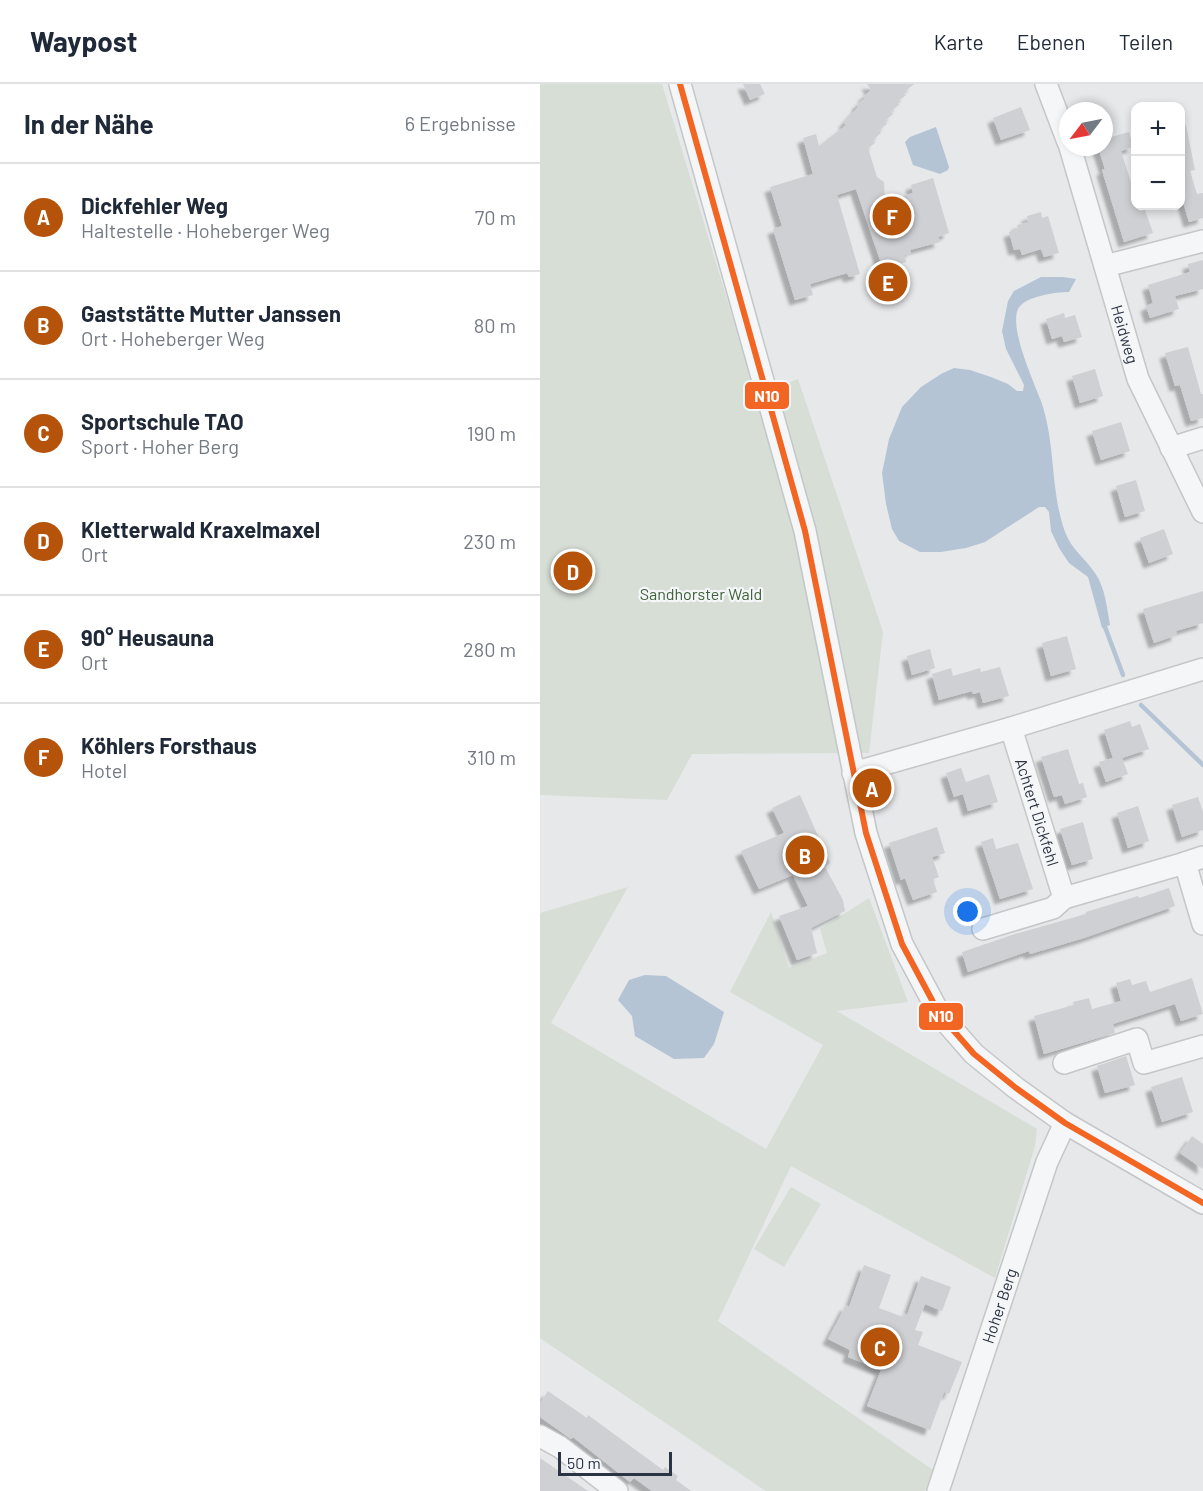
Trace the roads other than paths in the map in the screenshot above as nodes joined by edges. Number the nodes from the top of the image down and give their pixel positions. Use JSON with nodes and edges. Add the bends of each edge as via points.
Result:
{"nodes":[{"id":1,"x":680,"y":84,"type":"edge"},
{"id":2,"x":1046,"y":84,"type":"edge"},
{"id":3,"x":1059,"y":118,"type":"edge"},
{"id":4,"x":1073,"y":156,"type":"edge"},
{"id":5,"x":1203,"y":241,"type":"edge"},
{"id":6,"x":1105,"y":266,"type":"junction"},
{"id":7,"x":1203,"y":438,"type":"edge"},
{"id":8,"x":1171,"y":448,"type":"junction"},
{"id":9,"x":1203,"y":512,"type":"edge"},
{"id":10,"x":1203,"y":669,"type":"edge"},
{"id":11,"x":1011,"y":728,"type":"junction"},
{"id":12,"x":853,"y":773,"type":"junction"},
{"id":13,"x":1194,"y":860,"type":"edge"},
{"id":14,"x":1064,"y":898,"type":"junction"},
{"id":15,"x":1203,"y":924,"type":"edge"},
{"id":16,"x":983,"y":929,"type":"dead end"},
{"id":17,"x":1203,"y":1046,"type":"edge"},
{"id":18,"x":1064,"y":1063,"type":"dead end"},
{"id":19,"x":1065,"y":1123,"type":"junction"},
{"id":20,"x":1203,"y":1203,"type":"edge"},
{"id":21,"x":540,"y":1436,"type":"edge"},
{"id":22,"x":617,"y":1491,"type":"edge"},
{"id":23,"x":938,"y":1491,"type":"edge"}],
"edges":[{"from":1,"to":12,"type":"street","via":[[805,531]]},
{"from":2,"to":3,"type":"street"},
{"from":4,"to":6,"type":"street","name":"Heidweg"},
{"from":5,"to":6,"type":"street"},
{"from":6,"to":8,"type":"street","name":"Heidweg","via":[[1138,379]]},
{"from":7,"to":8,"type":"street"},
{"from":8,"to":9,"type":"street","name":"Heidweg"},
{"from":10,"to":11,"type":"street"},
{"from":11,"to":12,"type":"street"},
{"from":11,"to":14,"type":"street","name":"Achtert Dickfehl"},
{"from":12,"to":19,"type":"street","via":[[866,833],[899,935],[940,1015],[974,1054]]},
{"from":13,"to":14,"type":"street"},
{"from":13,"to":15,"type":"street"},
{"from":14,"to":16,"type":"street","via":[[1053,908]]},
{"from":17,"to":18,"type":"street","via":[[1144,1063],[1137,1039]]},
{"from":19,"to":20,"type":"street"},
{"from":19,"to":23,"type":"street","name":"Hoher Berg","via":[[1047,1162]]},
{"from":21,"to":22,"type":"street"}]}
